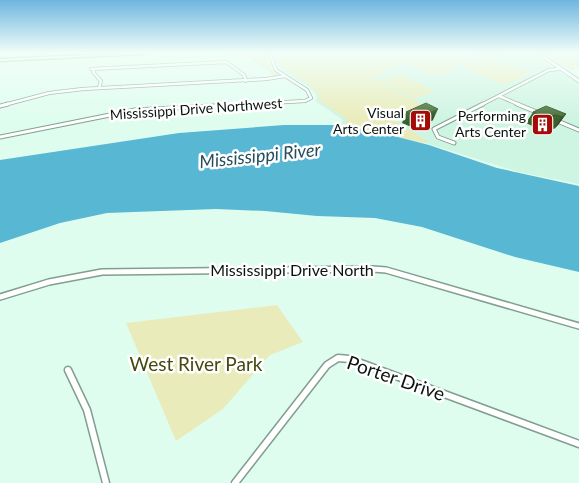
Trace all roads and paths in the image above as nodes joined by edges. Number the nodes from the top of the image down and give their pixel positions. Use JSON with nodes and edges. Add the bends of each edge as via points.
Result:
{"nodes":[{"id":1,"x":96,"y":76,"type":"edge"},
{"id":2,"x":244,"y":76,"type":"edge"},
{"id":3,"x":285,"y":76,"type":"joint"},
{"id":4,"x":538,"y":76,"type":"edge"},
{"id":5,"x":246,"y":81,"type":"junction"},
{"id":6,"x":99,"y":88,"type":"junction"},
{"id":7,"x":499,"y":96,"type":"junction"},
{"id":8,"x":0,"y":106,"type":"edge"},
{"id":9,"x":545,"y":115,"type":"edge"},
{"id":10,"x":552,"y":118,"type":"edge"},
{"id":11,"x":579,"y":130,"type":"edge"},
{"id":12,"x":0,"y":137,"type":"edge"},
{"id":13,"x":454,"y":143,"type":"dead end"},
{"id":14,"x":0,"y":298,"type":"edge"},
{"id":15,"x":579,"y":326,"type":"edge"},
{"id":16,"x":68,"y":370,"type":"dead end"},
{"id":17,"x":579,"y":444,"type":"edge"},
{"id":18,"x":106,"y":483,"type":"edge"},
{"id":19,"x":234,"y":483,"type":"edge"}],
"edges":[{"from":1,"to":6,"type":"street","via":[[101,81]]},
{"from":2,"to":5,"type":"street"},
{"from":3,"to":5,"type":"street"},
{"from":3,"to":12,"type":"street","name":"Mississippi Drive Northwest","via":[[310,93],[311,98],[305,101],[135,110]]},
{"from":4,"to":7,"type":"street"},
{"from":5,"to":6,"type":"street"},
{"from":6,"to":8,"type":"street","via":[[49,93]]},
{"from":7,"to":9,"type":"street"},
{"from":7,"to":13,"type":"street","via":[[434,129],[438,137]]},
{"from":10,"to":11,"type":"street"},
{"from":14,"to":15,"type":"street","name":"Mississippi Drive North","via":[[49,282],[102,272],[373,268]]},
{"from":16,"to":18,"type":"street","via":[[85,404]]},
{"from":17,"to":19,"type":"street","name":"Porter Drive","via":[[344,357],[327,365]]}]}
